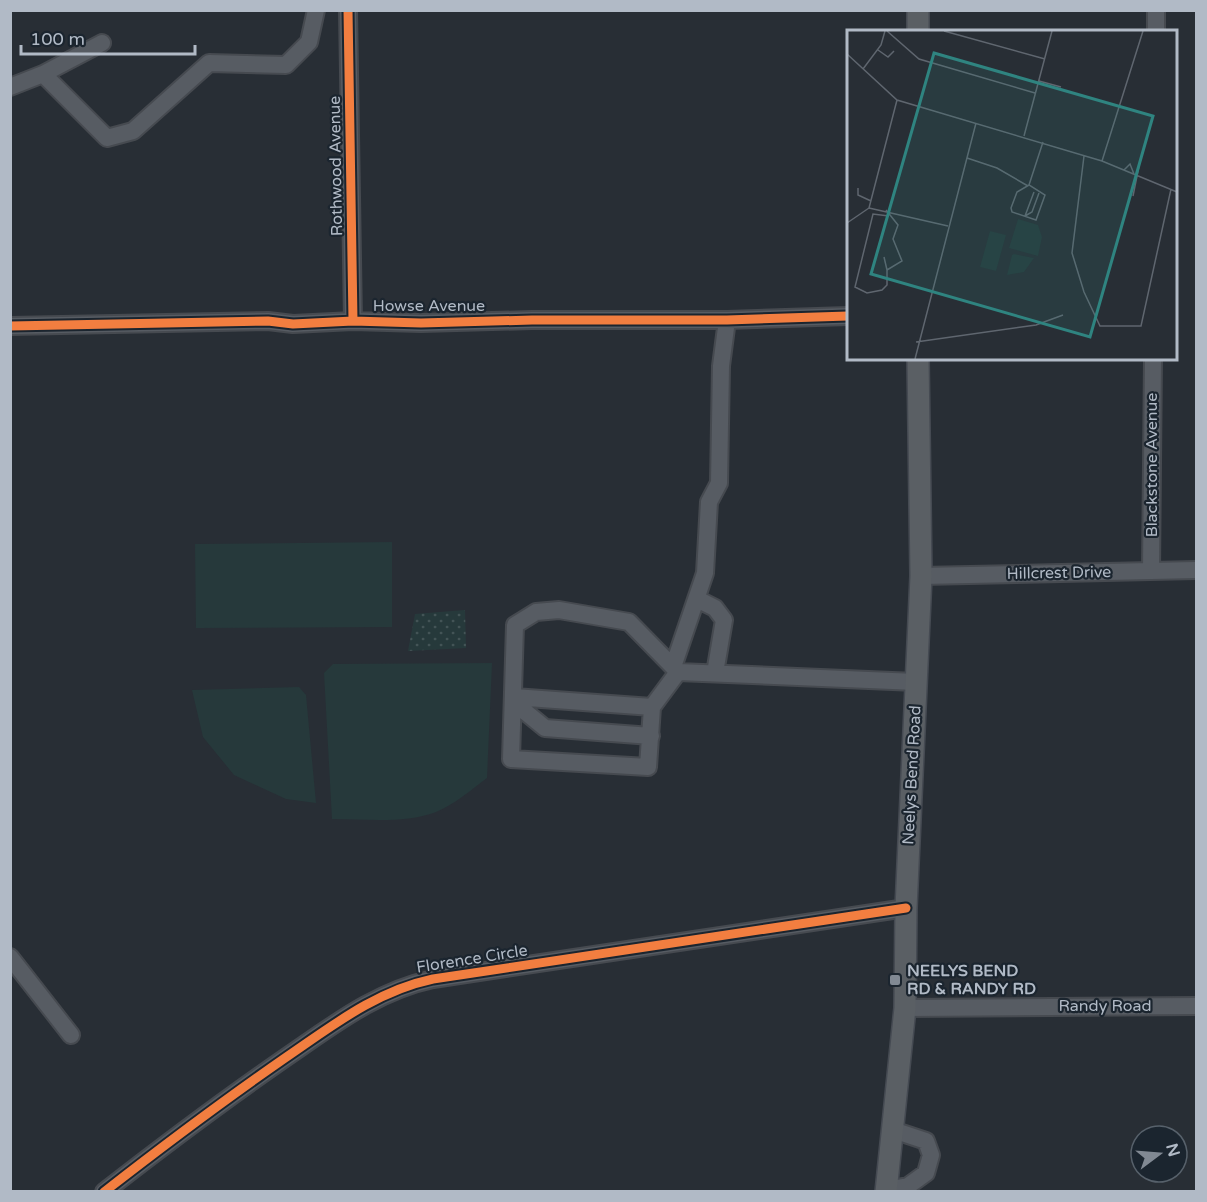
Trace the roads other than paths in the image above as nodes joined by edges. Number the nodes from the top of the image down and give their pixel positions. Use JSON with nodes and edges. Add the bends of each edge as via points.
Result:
{"nodes":[{"id":1,"x":316,"y":10,"type":"edge"},
{"id":2,"x":348,"y":10,"type":"edge"},
{"id":3,"x":918,"y":10,"type":"edge"},
{"id":4,"x":1156,"y":10,"type":"edge"},
{"id":5,"x":918,"y":30,"type":"edge"},
{"id":6,"x":1156,"y":30,"type":"edge"},
{"id":7,"x":102,"y":43,"type":"dead end"},
{"id":8,"x":42,"y":75,"type":"junction"},
{"id":9,"x":10,"y":87,"type":"edge"},
{"id":10,"x":847,"y":316,"type":"edge"},
{"id":11,"x":727,"y":320,"type":"junction"},
{"id":12,"x":353,"y":321,"type":"junction"},
{"id":13,"x":10,"y":326,"type":"edge"},
{"id":14,"x":918,"y":360,"type":"edge"},
{"id":15,"x":1153,"y":360,"type":"edge"},
{"id":16,"x":1197,"y":570,"type":"edge"},
{"id":17,"x":1151,"y":571,"type":"junction"},
{"id":18,"x":921,"y":576,"type":"junction"},
{"id":19,"x":697,"y":599,"type":"junction"},
{"id":20,"x":676,"y":670,"type":"junction"},
{"id":21,"x":715,"y":673,"type":"junction"},
{"id":22,"x":916,"y":681,"type":"junction"},
{"id":23,"x":514,"y":697,"type":"junction"},
{"id":24,"x":652,"y":707,"type":"junction"},
{"id":25,"x":651,"y":736,"type":"junction"},
{"id":26,"x":906,"y":908,"type":"junction"},
{"id":27,"x":10,"y":957,"type":"edge"},
{"id":28,"x":1197,"y":1006,"type":"edge"},
{"id":29,"x":905,"y":1008,"type":"junction"},
{"id":30,"x":71,"y":1035,"type":"dead end"},
{"id":31,"x":893,"y":1130,"type":"junction"},
{"id":32,"x":886,"y":1190,"type":"edge"},
{"id":33,"x":104,"y":1191,"type":"edge"}],
"edges":[{"from":1,"to":8,"type":"street","via":[[309,42],[286,65],[209,63],[134,131],[107,138]]},
{"from":2,"to":12,"type":"street","name":"Rothwood Avenue"},
{"from":3,"to":5,"type":"main road"},
{"from":4,"to":6,"type":"street"},
{"from":7,"to":8,"type":"street"},
{"from":8,"to":9,"type":"street"},
{"from":10,"to":11,"type":"street","name":"Howse Avenue"},
{"from":11,"to":12,"type":"street","name":"Howse Avenue"},
{"from":11,"to":19,"type":"street","via":[[721,366],[719,483],[709,502],[705,573]]},
{"from":12,"to":13,"type":"street","name":"Howse Avenue"},
{"from":14,"to":18,"type":"main road","name":"Neelys Bend Road"},
{"from":15,"to":17,"type":"street","name":"Blackstone Avenue"},
{"from":16,"to":17,"type":"street","name":"Hillcrest Drive"},
{"from":17,"to":18,"type":"street","name":"Hillcrest Drive"},
{"from":18,"to":22,"type":"main road","name":"Neelys Bend Road"},
{"from":19,"to":20,"type":"street"},
{"from":19,"to":21,"type":"street","via":[[715,608],[724,620]]},
{"from":20,"to":21,"type":"street"},
{"from":20,"to":23,"type":"street","via":[[628,621],[559,610],[536,612],[515,625]]},
{"from":20,"to":24,"type":"street"},
{"from":21,"to":22,"type":"street"},
{"from":22,"to":26,"type":"main road","name":"Neelys Bend Road"},
{"from":23,"to":24,"type":"street"},
{"from":23,"to":25,"type":"street","via":[[545,728]]},
{"from":23,"to":25,"type":"street","via":[[511,759],[648,767]]},
{"from":24,"to":25,"type":"street"},
{"from":26,"to":29,"type":"main road","name":"Neelys Bend Road"},
{"from":26,"to":33,"type":"street","name":"Florence Circle","via":[[433,979],[399,988],[346,1016],[218,1104]]},
{"from":27,"to":30,"type":"street"},
{"from":28,"to":29,"type":"street","name":"Randy Road"},
{"from":29,"to":31,"type":"main road","name":"Neelys Bend Road"},
{"from":31,"to":32,"type":"main road","name":"Neelys Bend Road"},
{"from":31,"to":32,"type":"street","via":[[926,1141],[931,1155],[926,1173],[909,1186]]}]}
